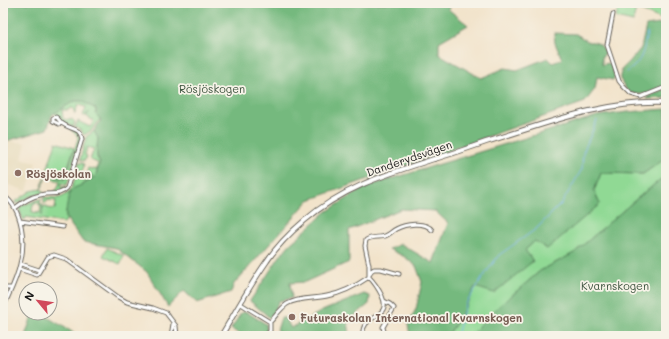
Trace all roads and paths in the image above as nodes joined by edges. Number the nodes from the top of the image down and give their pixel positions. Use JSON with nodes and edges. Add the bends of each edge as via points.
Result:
{"nodes":[{"id":1,"x":613,"y":14,"type":"dead end"},
{"id":2,"x":666,"y":87,"type":"edge"},
{"id":3,"x":666,"y":103,"type":"edge"},
{"id":4,"x":62,"y":123,"type":"dead end"},
{"id":5,"x":3,"y":195,"type":"edge"},
{"id":6,"x":15,"y":208,"type":"junction"},
{"id":7,"x":20,"y":221,"type":"junction"},
{"id":8,"x":63,"y":227,"type":"dead end"},
{"id":9,"x":432,"y":230,"type":"dead end"},
{"id":10,"x":20,"y":264,"type":"junction"},
{"id":11,"x":19,"y":269,"type":"junction"},
{"id":12,"x":39,"y":270,"type":"junction"},
{"id":13,"x":399,"y":274,"type":"dead end"},
{"id":14,"x":369,"y":277,"type":"junction"},
{"id":15,"x":3,"y":288,"type":"edge"},
{"id":16,"x":11,"y":288,"type":"junction"},
{"id":17,"x":384,"y":301,"type":"junction"},
{"id":18,"x":241,"y":304,"type":"junction"},
{"id":19,"x":3,"y":308,"type":"edge"},
{"id":20,"x":270,"y":322,"type":"junction"},
{"id":21,"x":173,"y":324,"type":"junction"},
{"id":22,"x":171,"y":336,"type":"edge"},
{"id":23,"x":177,"y":336,"type":"edge"},
{"id":24,"x":221,"y":336,"type":"edge"},
{"id":25,"x":264,"y":336,"type":"edge"},
{"id":26,"x":363,"y":336,"type":"edge"},
{"id":27,"x":386,"y":336,"type":"edge"}],
"edges":[{"from":1,"to":2,"type":"street","via":[[607,45],[622,86],[631,94],[641,97]]},
{"from":3,"to":18,"type":"main road","name":"Danderydsvägen","via":[[622,105],[576,114],[402,169],[360,185],[328,202],[291,233],[267,260]]},
{"from":4,"to":6,"type":"street","via":[[77,129],[82,135],[67,188],[57,194],[30,198]]},
{"from":5,"to":6,"type":"street"},
{"from":6,"to":7,"type":"street"},
{"from":7,"to":8,"type":"street"},
{"from":7,"to":10,"type":"street","via":[[23,242]]},
{"from":9,"to":14,"type":"street","via":[[424,226],[406,226],[386,236],[366,240]]},
{"from":10,"to":11,"type":"street"},
{"from":10,"to":12,"type":"street"},
{"from":11,"to":12,"type":"street","via":[[37,275]]},
{"from":11,"to":16,"type":"street"},
{"from":12,"to":21,"type":"street","via":[[48,257],[58,255],[75,264],[113,294],[128,302],[166,313]]},
{"from":13,"to":14,"type":"street","via":[[374,268]]},
{"from":14,"to":17,"type":"street","via":[[376,284]]},
{"from":14,"to":20,"type":"street","via":[[343,293],[288,303]]},
{"from":15,"to":16,"type":"street"},
{"from":16,"to":19,"type":"street"},
{"from":17,"to":26,"type":"street","via":[[382,311],[365,323]]},
{"from":17,"to":27,"type":"street","via":[[394,308],[383,327]]},
{"from":18,"to":20,"type":"street"},
{"from":18,"to":24,"type":"main road","name":"Danderydsvägen"},
{"from":20,"to":25,"type":"street","via":[[270,331]]},
{"from":21,"to":22,"type":"street"},
{"from":21,"to":23,"type":"street","via":[[176,326]]}]}
